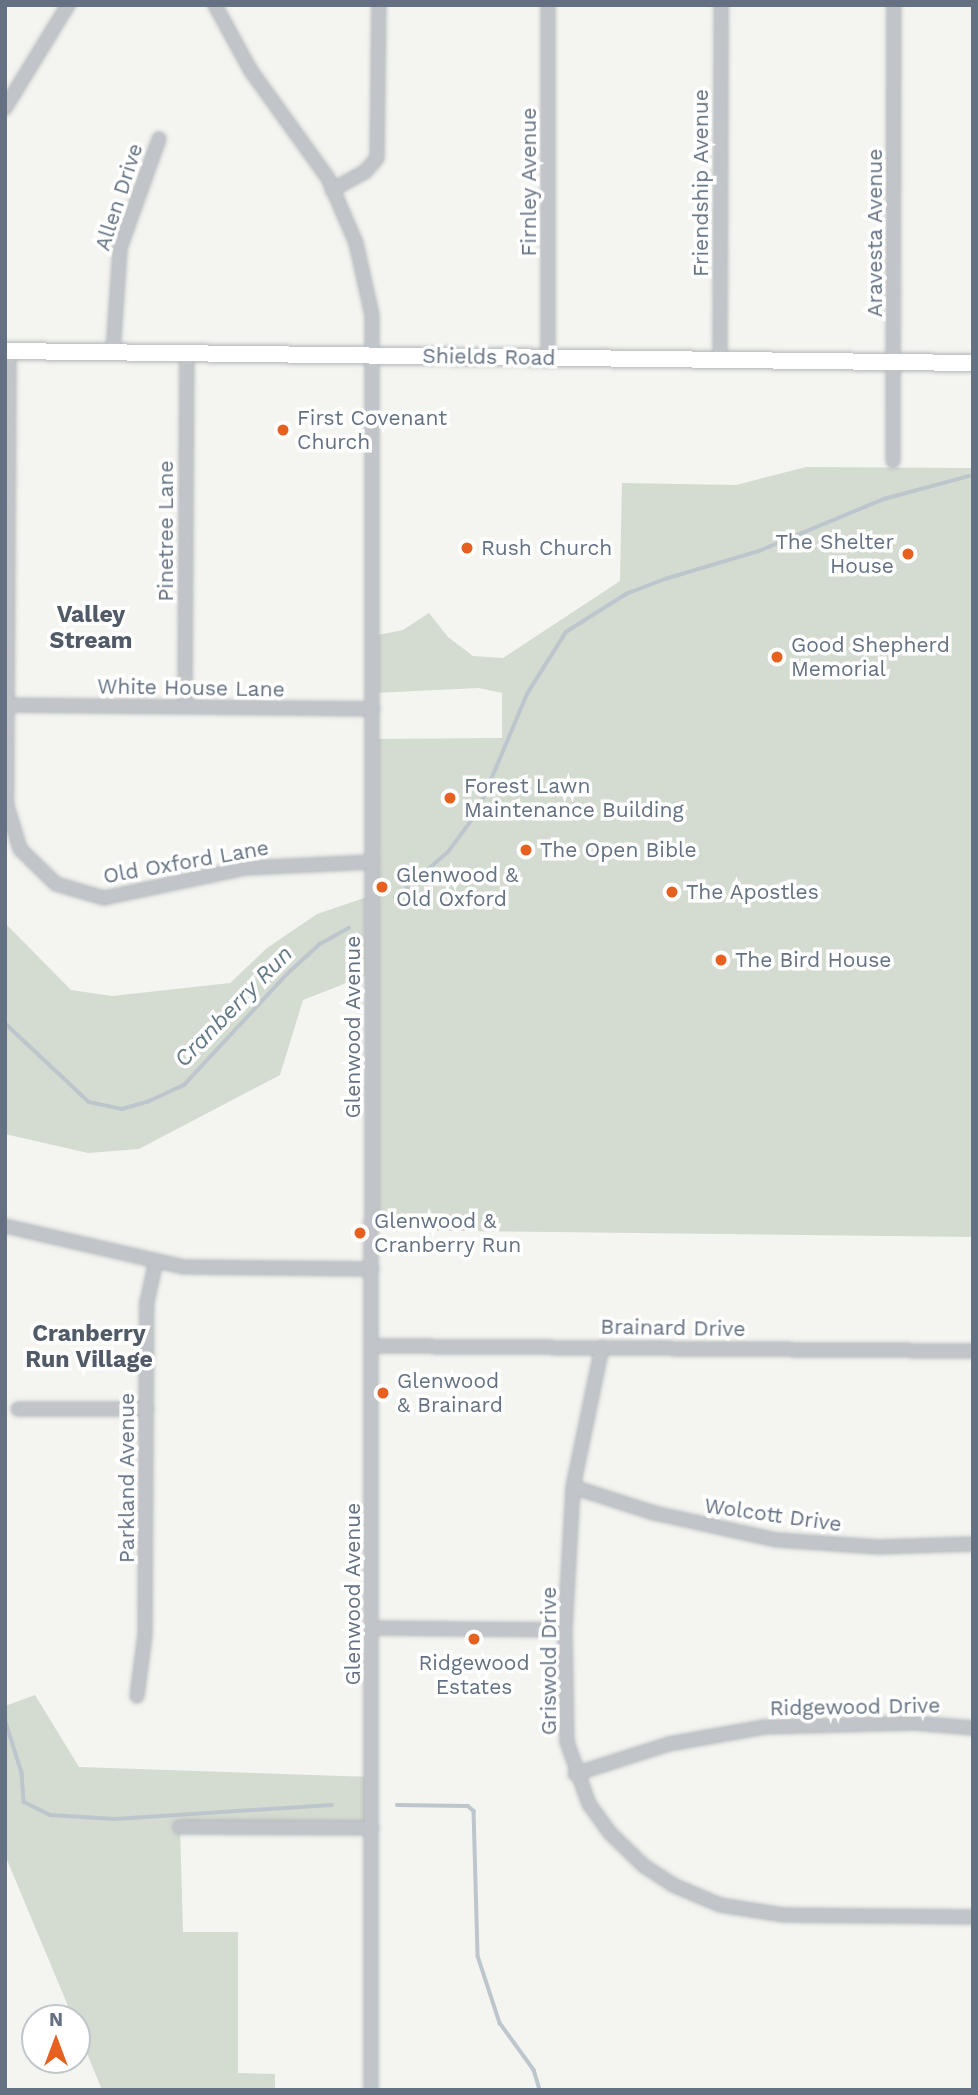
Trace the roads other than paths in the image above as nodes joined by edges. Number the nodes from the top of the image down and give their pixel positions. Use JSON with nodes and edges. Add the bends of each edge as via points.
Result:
{"nodes":[{"id":1,"x":68,"y":5,"type":"edge"},
{"id":2,"x":215,"y":5,"type":"edge"},
{"id":3,"x":379,"y":5,"type":"edge"},
{"id":4,"x":548,"y":5,"type":"edge"},
{"id":5,"x":721,"y":5,"type":"edge"},
{"id":6,"x":894,"y":5,"type":"edge"},
{"id":7,"x":5,"y":108,"type":"edge"},
{"id":8,"x":159,"y":139,"type":"dead end"},
{"id":9,"x":332,"y":190,"type":"junction"},
{"id":10,"x":7,"y":351,"type":"edge"},
{"id":11,"x":113,"y":352,"type":"junction"},
{"id":12,"x":187,"y":355,"type":"junction"},
{"id":13,"x":373,"y":357,"type":"junction"},
{"id":14,"x":548,"y":358,"type":"junction"},
{"id":15,"x":720,"y":360,"type":"junction"},
{"id":16,"x":893,"y":362,"type":"junction"},
{"id":17,"x":973,"y":363,"type":"edge"},
{"id":18,"x":893,"y":461,"type":"dead end"},
{"id":19,"x":7,"y":607,"type":"edge"},
{"id":20,"x":7,"y":705,"type":"junction"},
{"id":21,"x":185,"y":707,"type":"junction"},
{"id":22,"x":373,"y":709,"type":"junction"},
{"id":23,"x":373,"y":862,"type":"junction"},
{"id":24,"x":5,"y":1226,"type":"edge"},
{"id":25,"x":156,"y":1261,"type":"junction"},
{"id":26,"x":372,"y":1269,"type":"junction"},
{"id":27,"x":372,"y":1346,"type":"junction"},
{"id":28,"x":601,"y":1347,"type":"junction"},
{"id":29,"x":973,"y":1351,"type":"edge"},
{"id":30,"x":18,"y":1409,"type":"dead end"},
{"id":31,"x":146,"y":1409,"type":"junction"},
{"id":32,"x":573,"y":1488,"type":"junction"},
{"id":33,"x":973,"y":1544,"type":"edge"},
{"id":34,"x":372,"y":1628,"type":"junction"},
{"id":35,"x":565,"y":1630,"type":"junction"},
{"id":36,"x":137,"y":1696,"type":"dead end"},
{"id":37,"x":973,"y":1728,"type":"edge"},
{"id":38,"x":575,"y":1774,"type":"junction"},
{"id":39,"x":180,"y":1827,"type":"dead end"},
{"id":40,"x":372,"y":1828,"type":"junction"},
{"id":41,"x":973,"y":1917,"type":"edge"},
{"id":42,"x":372,"y":2090,"type":"edge"}],
"edges":[{"from":1,"to":7,"type":"street"},
{"from":2,"to":9,"type":"street","name":"Glenwood Avenue","via":[[240,53],[315,156]]},
{"from":3,"to":9,"type":"street","via":[[377,158],[365,172]]},
{"from":4,"to":14,"type":"street","name":"Firnley Avenue"},
{"from":5,"to":15,"type":"street","name":"Friendship Avenue"},
{"from":6,"to":16,"type":"street","name":"Aravesta Avenue"},
{"from":8,"to":11,"type":"street","name":"Allen Drive","via":[[120,248]]},
{"from":9,"to":13,"type":"street","name":"Glenwood Avenue","via":[[356,243],[366,280]]},
{"from":10,"to":11,"type":"main road","name":"Shields Road"},
{"from":10,"to":19,"type":"street","name":"Old Oxford Lane"},
{"from":11,"to":12,"type":"main road","name":"Shields Road"},
{"from":12,"to":13,"type":"main road","name":"Shields Road"},
{"from":12,"to":21,"type":"street","name":"Pinetree Lane"},
{"from":13,"to":14,"type":"main road","name":"Shields Road"},
{"from":13,"to":22,"type":"street","name":"Glenwood Avenue"},
{"from":14,"to":15,"type":"main road","name":"Shields Road"},
{"from":15,"to":16,"type":"main road","name":"Shields Road"},
{"from":16,"to":17,"type":"main road","name":"Shields Road"},
{"from":16,"to":18,"type":"street","name":"Aravesta Avenue"},
{"from":19,"to":20,"type":"street","name":"Old Oxford Lane"},
{"from":20,"to":21,"type":"street","name":"White House Lane"},
{"from":20,"to":23,"type":"street","name":"Old Oxford Lane","via":[[11,830],[32,864],[72,892],[119,898],[245,869]]},
{"from":21,"to":22,"type":"street","name":"White House Lane"},
{"from":22,"to":23,"type":"street","name":"Glenwood Avenue"},
{"from":23,"to":26,"type":"street","name":"Glenwood Avenue"},
{"from":24,"to":25,"type":"street"},
{"from":25,"to":26,"type":"street","via":[[195,1268]]},
{"from":25,"to":31,"type":"street","name":"Parkland Avenue","via":[[147,1302]]},
{"from":26,"to":27,"type":"street","name":"Glenwood Avenue"},
{"from":27,"to":28,"type":"street","name":"Brainard Drive"},
{"from":27,"to":34,"type":"street","name":"Glenwood Avenue"},
{"from":28,"to":29,"type":"street","name":"Brainard Drive"},
{"from":28,"to":32,"type":"street","name":"Griswold Drive"},
{"from":30,"to":31,"type":"street"},
{"from":31,"to":36,"type":"street","name":"Parkland Avenue","via":[[145,1634]]},
{"from":32,"to":33,"type":"street","name":"Wolcott Drive","via":[[654,1513],[777,1539],[879,1547]]},
{"from":32,"to":35,"type":"street","name":"Griswold Drive"},
{"from":34,"to":35,"type":"street"},
{"from":34,"to":40,"type":"street","name":"Glenwood Avenue"},
{"from":35,"to":38,"type":"street","name":"Griswold Drive","via":[[567,1742]]},
{"from":37,"to":38,"type":"street","name":"Ridgewood Drive","via":[[914,1723],[764,1727],[669,1744]]},
{"from":38,"to":41,"type":"street","name":"Griswold Drive","via":[[597,1818],[631,1855],[673,1885],[720,1905],[784,1915]]},
{"from":39,"to":40,"type":"street"},
{"from":40,"to":42,"type":"street","name":"Glenwood Avenue"}]}
